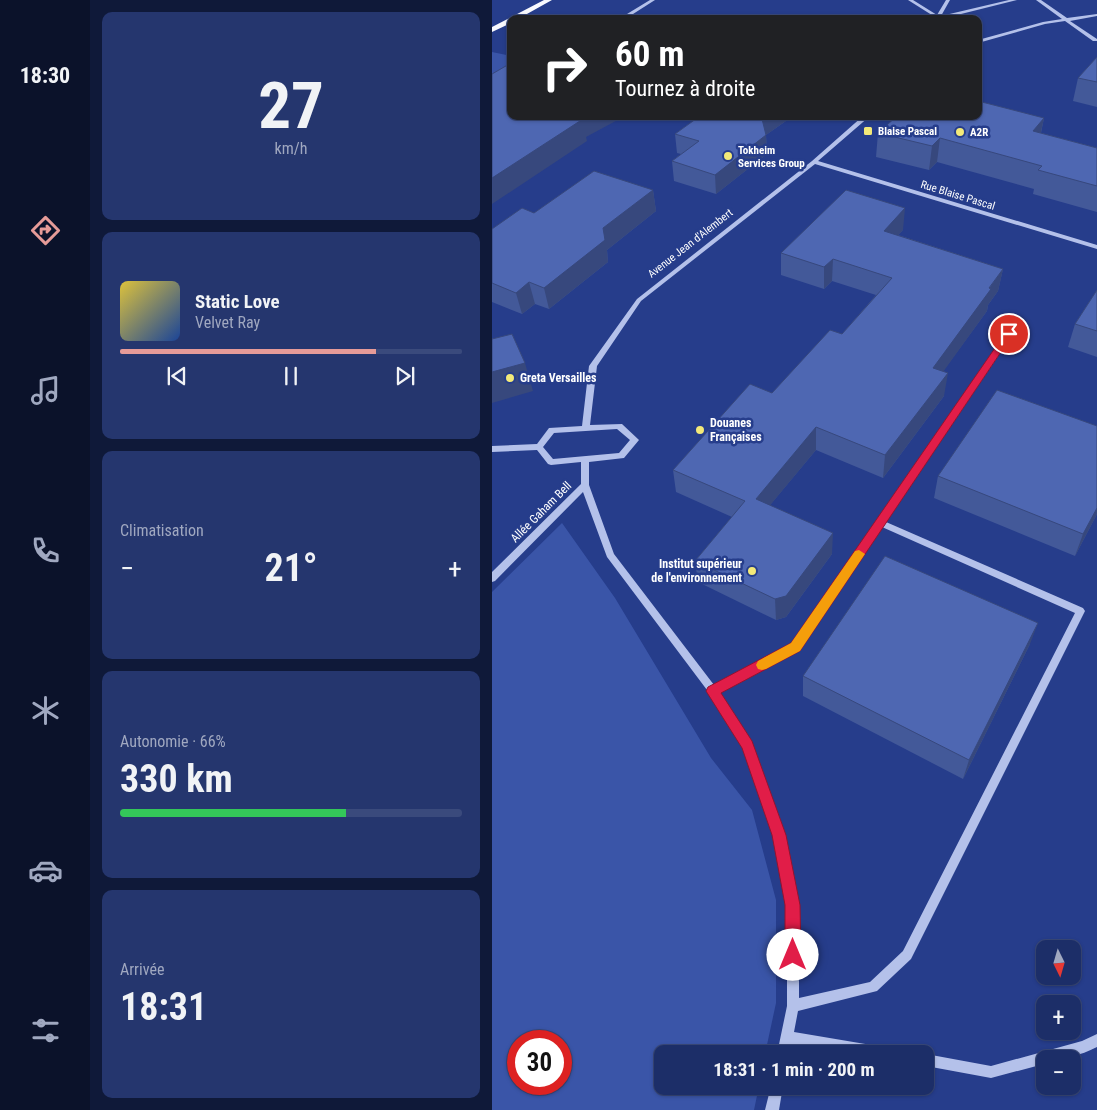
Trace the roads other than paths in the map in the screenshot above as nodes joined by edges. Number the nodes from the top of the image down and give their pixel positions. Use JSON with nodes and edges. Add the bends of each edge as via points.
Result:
{"nodes":[{"id":1,"x":549,"y":0,"type":"edge"},
{"id":2,"x":652,"y":0,"type":"edge"},
{"id":3,"x":910,"y":0,"type":"edge"},
{"id":4,"x":948,"y":0,"type":"edge"},
{"id":5,"x":1016,"y":0,"type":"edge"},
{"id":6,"x":1038,"y":0,"type":"edge"},
{"id":7,"x":520,"y":15,"type":"edge"},
{"id":8,"x":633,"y":15,"type":"edge"},
{"id":9,"x":932,"y":15,"type":"edge"},
{"id":10,"x":938,"y":15,"type":"edge"},
{"id":11,"x":949,"y":15,"type":"edge"},
{"id":12,"x":1096,"y":15,"type":"edge"},
{"id":13,"x":1065,"y":20,"type":"junction"},
{"id":14,"x":507,"y":22,"type":"edge"},
{"id":15,"x":492,"y":30,"type":"edge"},
{"id":16,"x":1095,"y":40,"type":"dead end"},
{"id":17,"x":982,"y":41,"type":"edge"},
{"id":18,"x":862,"y":120,"type":"edge"},
{"id":19,"x":814,"y":162,"type":"junction"},
{"id":20,"x":1096,"y":247,"type":"edge"},
{"id":21,"x":1009,"y":334,"type":"dead end"},
{"id":22,"x":586,"y":427,"type":"junction"},
{"id":23,"x":539,"y":447,"type":"junction"},
{"id":24,"x":492,"y":450,"type":"edge"},
{"id":25,"x":585,"y":459,"type":"junction"},
{"id":26,"x":586,"y":485,"type":"junction"},
{"id":27,"x":880,"y":523,"type":"junction"},
{"id":28,"x":492,"y":578,"type":"edge"},
{"id":29,"x":713,"y":691,"type":"junction"},
{"id":30,"x":793,"y":1006,"type":"junction"},
{"id":31,"x":787,"y":1037,"type":"junction"},
{"id":32,"x":1096,"y":1040,"type":"edge"},
{"id":33,"x":786,"y":1045,"type":"edge"},
{"id":34,"x":835,"y":1045,"type":"edge"},
{"id":35,"x":934,"y":1061,"type":"edge"},
{"id":36,"x":775,"y":1095,"type":"edge"},
{"id":37,"x":772,"y":1110,"type":"edge"}],
"edges":[{"from":1,"to":7,"type":"main road"},
{"from":2,"to":8,"type":"street","via":[[629,14]]},
{"from":3,"to":9,"type":"street"},
{"from":4,"to":10,"type":"street"},
{"from":5,"to":11,"type":"street"},
{"from":6,"to":13,"type":"street"},
{"from":12,"to":13,"type":"street"},
{"from":13,"to":16,"type":"street"},
{"from":13,"to":17,"type":"street"},
{"from":14,"to":15,"type":"main road"},
{"from":18,"to":19,"type":"street","name":"Avenue Jean d'Alembert"},
{"from":19,"to":20,"type":"street","name":"Rue Blaise Pascal"},
{"from":19,"to":22,"type":"street","name":"Avenue Jean d'Alembert","via":[[638,300],[593,366]]},
{"from":21,"to":27,"type":"street"},
{"from":22,"to":23,"type":"street","via":[[552,430]]},
{"from":22,"to":25,"type":"street","via":[[619,426],[635,440],[622,456]]},
{"from":23,"to":24,"type":"street"},
{"from":23,"to":25,"type":"street","via":[[551,462]]},
{"from":25,"to":26,"type":"street"},
{"from":26,"to":28,"type":"street","name":"Allée Gaham Bell"},
{"from":26,"to":29,"type":"street","via":[[610,555]]},
{"from":27,"to":29,"type":"street","via":[[796,647]]},
{"from":27,"to":30,"type":"street","via":[[1080,611],[907,955],[873,987]]},
{"from":29,"to":30,"type":"street","via":[[747,746],[779,835],[792,905]]},
{"from":30,"to":31,"type":"street"},
{"from":31,"to":33,"type":"street"},
{"from":31,"to":34,"type":"street"},
{"from":32,"to":35,"type":"street","via":[[1084,1047],[991,1072]]},
{"from":36,"to":37,"type":"street"}]}
